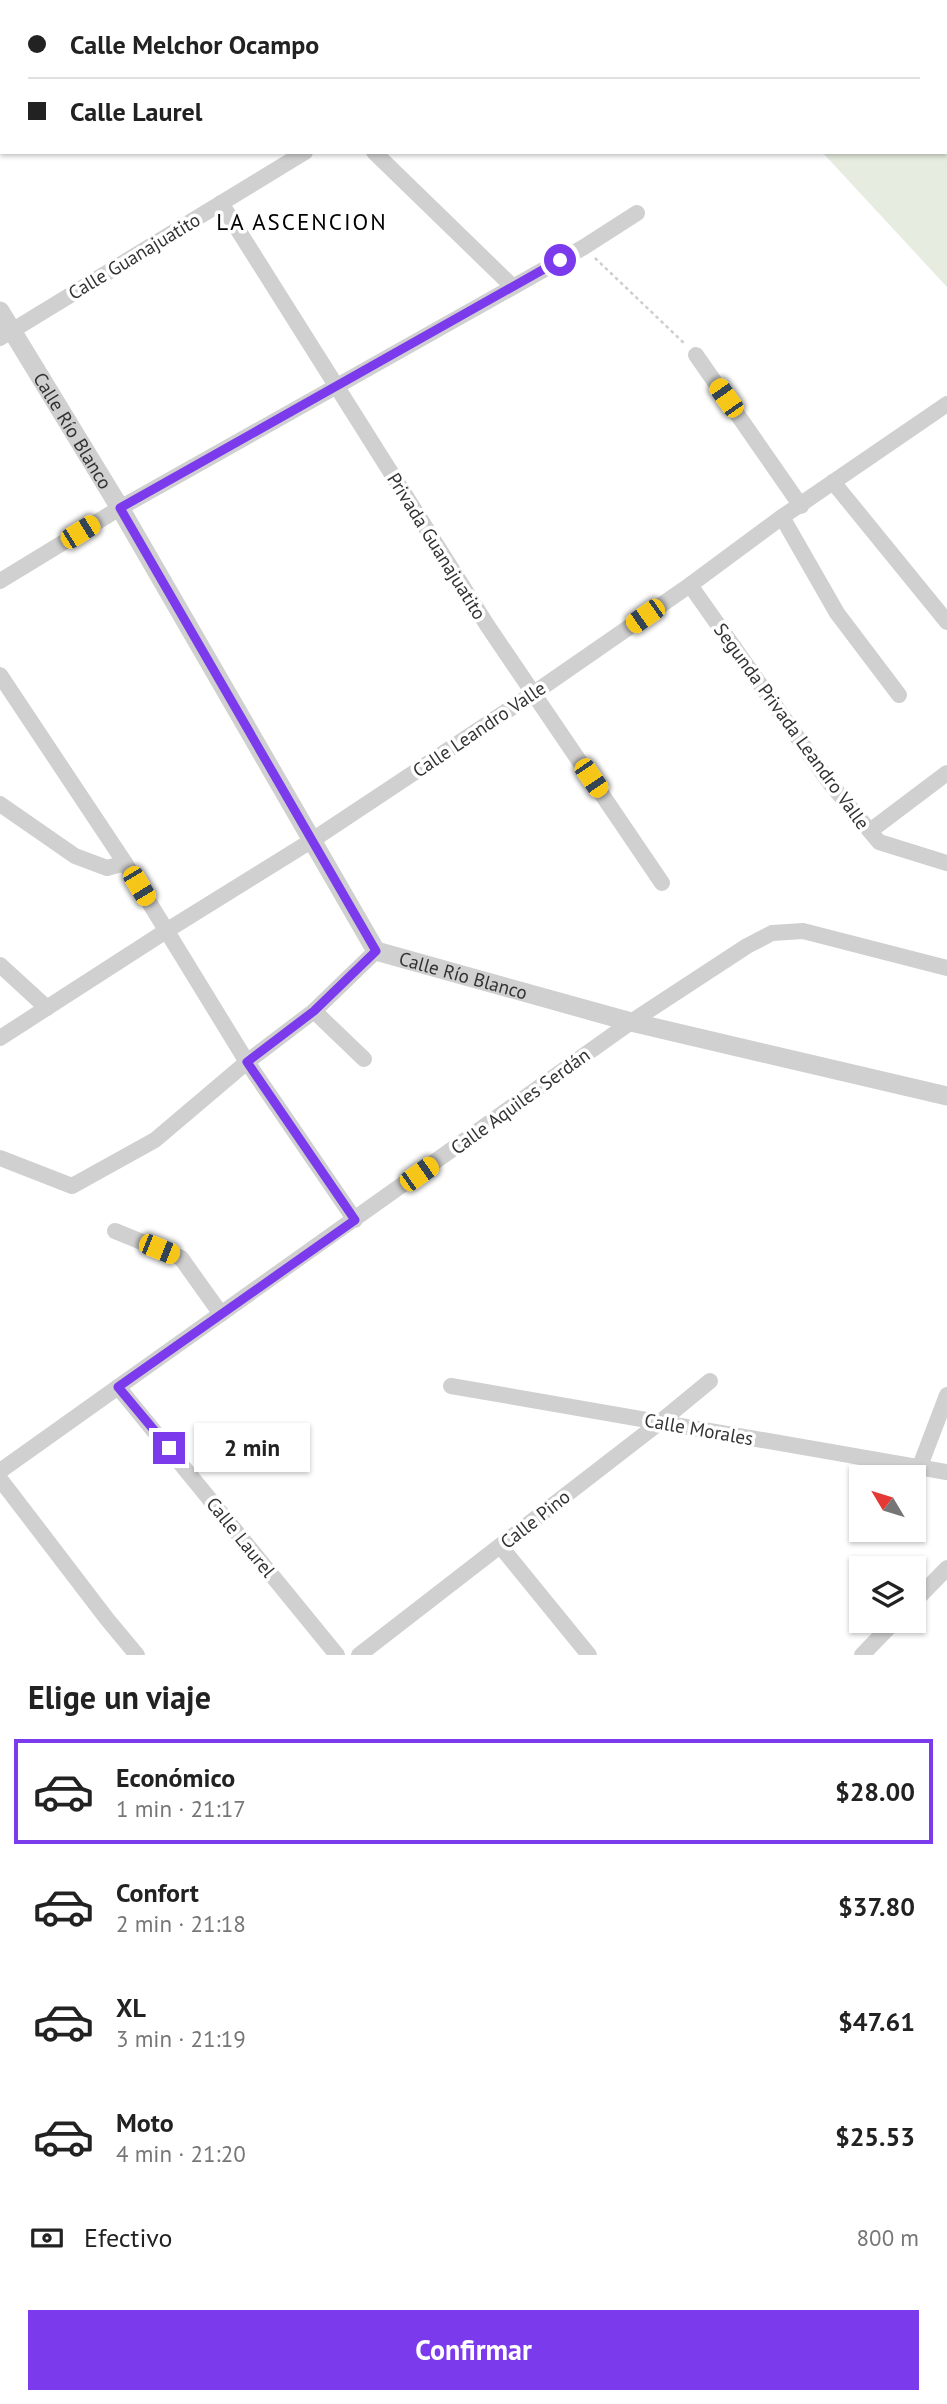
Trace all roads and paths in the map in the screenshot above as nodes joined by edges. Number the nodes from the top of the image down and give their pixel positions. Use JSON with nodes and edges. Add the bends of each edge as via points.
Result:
{"nodes":[{"id":1,"x":301,"y":154,"type":"edge"},
{"id":2,"x":376,"y":154,"type":"edge"},
{"id":3,"x":222,"y":203,"type":"junction"},
{"id":4,"x":637,"y":213,"type":"dead end"},
{"id":5,"x":584,"y":247,"type":"junction"},
{"id":6,"x":513,"y":287,"type":"junction"},
{"id":7,"x":0,"y":311,"type":"edge"},
{"id":8,"x":6,"y":335,"type":"edge"},
{"id":9,"x":696,"y":355,"type":"joint"},
{"id":10,"x":335,"y":386,"type":"junction"},
{"id":11,"x":947,"y":404,"type":"edge"},
{"id":12,"x":833,"y":482,"type":"junction"},
{"id":13,"x":801,"y":506,"type":"junction"},
{"id":14,"x":120,"y":508,"type":"junction"},
{"id":15,"x":782,"y":517,"type":"junction"},
{"id":16,"x":0,"y":581,"type":"edge"},
{"id":17,"x":690,"y":585,"type":"junction"},
{"id":18,"x":947,"y":622,"type":"edge"},
{"id":19,"x":0,"y":676,"type":"edge"},
{"id":20,"x":534,"y":693,"type":"junction"},
{"id":21,"x":899,"y":695,"type":"dead end"},
{"id":22,"x":947,"y":773,"type":"edge"},
{"id":23,"x":0,"y":804,"type":"edge"},
{"id":24,"x":870,"y":831,"type":"junction"},
{"id":25,"x":311,"y":841,"type":"junction"},
{"id":26,"x":125,"y":863,"type":"junction"},
{"id":27,"x":947,"y":864,"type":"edge"},
{"id":28,"x":662,"y":883,"type":"dead end"},
{"id":29,"x":166,"y":931,"type":"junction"},
{"id":30,"x":376,"y":951,"type":"junction"},
{"id":31,"x":0,"y":965,"type":"edge"},
{"id":32,"x":947,"y":968,"type":"edge"},
{"id":33,"x":47,"y":1008,"type":"junction"},
{"id":34,"x":314,"y":1011,"type":"junction"},
{"id":35,"x":631,"y":1022,"type":"junction"},
{"id":36,"x":0,"y":1038,"type":"edge"},
{"id":37,"x":365,"y":1059,"type":"dead end"},
{"id":38,"x":247,"y":1062,"type":"junction"},
{"id":39,"x":947,"y":1096,"type":"edge"},
{"id":40,"x":0,"y":1158,"type":"edge"},
{"id":41,"x":355,"y":1220,"type":"junction"},
{"id":42,"x":115,"y":1231,"type":"dead end"},
{"id":43,"x":221,"y":1314,"type":"junction"},
{"id":44,"x":710,"y":1381,"type":"dead end"},
{"id":45,"x":450,"y":1386,"type":"dead end"},
{"id":46,"x":118,"y":1387,"type":"junction"},
{"id":47,"x":947,"y":1395,"type":"edge"},
{"id":48,"x":660,"y":1423,"type":"junction"},
{"id":49,"x":914,"y":1465,"type":"edge"},
{"id":50,"x":920,"y":1465,"type":"edge"},
{"id":51,"x":926,"y":1467,"type":"edge"},
{"id":52,"x":0,"y":1471,"type":"edge"},
{"id":53,"x":947,"y":1472,"type":"edge"},
{"id":54,"x":0,"y":1479,"type":"edge"},
{"id":55,"x":501,"y":1547,"type":"junction"},
{"id":56,"x":947,"y":1568,"type":"edge"},
{"id":57,"x":926,"y":1590,"type":"edge"},
{"id":58,"x":885,"y":1633,"type":"edge"},
{"id":59,"x":869,"y":1653,"type":"edge"},
{"id":60,"x":137,"y":1655,"type":"edge"},
{"id":61,"x":337,"y":1655,"type":"edge"},
{"id":62,"x":359,"y":1655,"type":"edge"},
{"id":63,"x":589,"y":1655,"type":"edge"}],
"edges":[{"from":1,"to":3,"type":"street","name":"Calle Guanajuatito"},
{"from":2,"to":6,"type":"street"},
{"from":3,"to":8,"type":"street","name":"Calle Guanajuatito"},
{"from":3,"to":10,"type":"street","name":"Privada Guanajuatito"},
{"from":4,"to":5,"type":"street"},
{"from":5,"to":6,"type":"street"},
{"from":5,"to":9,"type":"path"},
{"from":6,"to":10,"type":"street"},
{"from":7,"to":8,"type":"street","name":"Calle Río Blanco"},
{"from":8,"to":14,"type":"street","name":"Calle Río Blanco"},
{"from":9,"to":13,"type":"street"},
{"from":10,"to":14,"type":"street"},
{"from":10,"to":20,"type":"street","name":"Privada Guanajuatito"},
{"from":11,"to":12,"type":"street","name":"Calle Leandro Valle"},
{"from":12,"to":13,"type":"street","name":"Calle Leandro Valle"},
{"from":12,"to":18,"type":"street"},
{"from":13,"to":15,"type":"street","name":"Calle Leandro Valle"},
{"from":14,"to":16,"type":"street"},
{"from":14,"to":25,"type":"street","name":"Calle Río Blanco"},
{"from":15,"to":17,"type":"street","name":"Calle Leandro Valle"},
{"from":15,"to":21,"type":"street","via":[[837,613]]},
{"from":17,"to":20,"type":"street","name":"Calle Leandro Valle"},
{"from":17,"to":24,"type":"street","name":"Segunda Privada Leandro Valle","via":[[829,782]]},
{"from":19,"to":26,"type":"street"},
{"from":20,"to":25,"type":"street","name":"Calle Leandro Valle"},
{"from":20,"to":28,"type":"street","name":"Privada Guanajuatito"},
{"from":22,"to":24,"type":"street"},
{"from":23,"to":26,"type":"street","via":[[75,856],[107,868]]},
{"from":24,"to":27,"type":"street","name":"Segunda Privada Leandro Valle","via":[[879,842]]},
{"from":25,"to":29,"type":"street","name":"Calle Leandro Valle"},
{"from":25,"to":30,"type":"street","name":"Calle Río Blanco"},
{"from":26,"to":29,"type":"street"},
{"from":29,"to":33,"type":"street","name":"Calle Leandro Valle"},
{"from":29,"to":38,"type":"street"},
{"from":30,"to":34,"type":"street"},
{"from":30,"to":35,"type":"street","name":"Calle Río Blanco"},
{"from":31,"to":33,"type":"street"},
{"from":32,"to":35,"type":"street","name":"Calle Aquiles Serdán","via":[[803,931],[772,933]]},
{"from":33,"to":36,"type":"street","name":"Calle Leandro Valle"},
{"from":34,"to":37,"type":"street"},
{"from":34,"to":38,"type":"street"},
{"from":35,"to":39,"type":"street","name":"Calle Río Blanco"},
{"from":35,"to":41,"type":"street","name":"Calle Aquiles Serdán"},
{"from":38,"to":40,"type":"street","via":[[155,1140],[72,1186]]},
{"from":38,"to":41,"type":"street"},
{"from":41,"to":43,"type":"street","name":"Calle Aquiles Serdán"},
{"from":42,"to":43,"type":"street","via":[[181,1258]]},
{"from":43,"to":46,"type":"street","name":"Calle Aquiles Serdán"},
{"from":44,"to":48,"type":"street","name":"Calle Pino"},
{"from":45,"to":48,"type":"street","name":"Calle Morales"},
{"from":46,"to":52,"type":"street","name":"Calle Aquiles Serdán"},
{"from":46,"to":61,"type":"street","name":"Calle Laurel"},
{"from":47,"to":50,"type":"street"},
{"from":48,"to":49,"type":"street","name":"Calle Morales"},
{"from":48,"to":55,"type":"street","name":"Calle Pino"},
{"from":51,"to":53,"type":"street","name":"Calle Morales"},
{"from":54,"to":60,"type":"street"},
{"from":55,"to":62,"type":"street","name":"Calle Pino"},
{"from":55,"to":63,"type":"street"},
{"from":56,"to":57,"type":"street"},
{"from":58,"to":59,"type":"street"}]}
